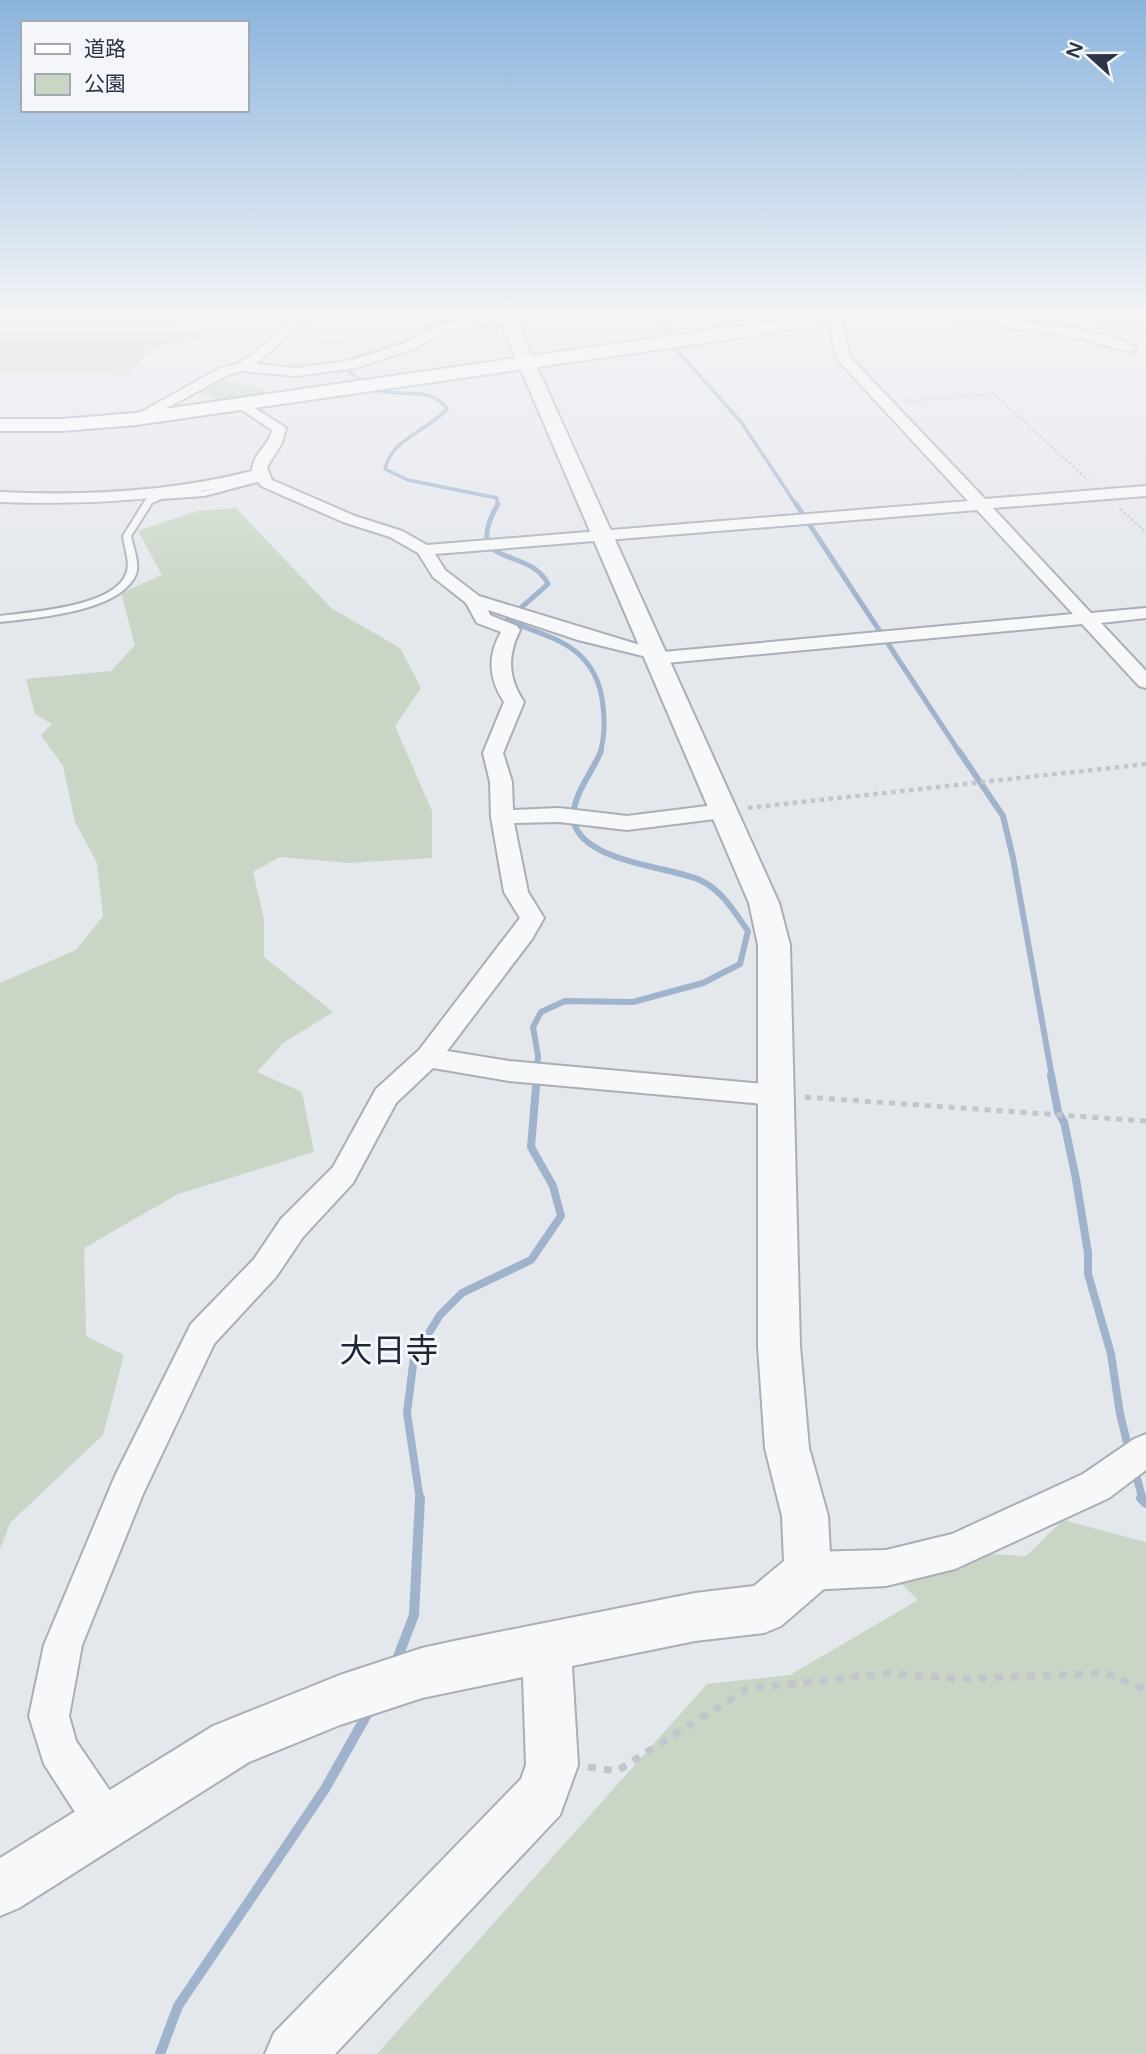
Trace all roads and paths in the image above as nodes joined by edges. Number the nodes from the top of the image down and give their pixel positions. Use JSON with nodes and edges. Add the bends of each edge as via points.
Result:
{"nodes":[{"id":1,"x":149,"y":412,"type":"edge"},
{"id":2,"x":188,"y":412,"type":"edge"},
{"id":3,"x":254,"y":412,"type":"edge"},
{"id":4,"x":548,"y":412,"type":"edge"},
{"id":5,"x":894,"y":412,"type":"edge"},
{"id":6,"x":1013,"y":412,"type":"edge"},
{"id":7,"x":136,"y":419,"type":"junction"},
{"id":8,"x":0,"y":425,"type":"edge"},
{"id":9,"x":261,"y":476,"type":"junction"},
{"id":10,"x":1146,"y":491,"type":"edge"},
{"id":11,"x":1103,"y":494,"type":"junction"},
{"id":12,"x":0,"y":497,"type":"edge"},
{"id":13,"x":979,"y":504,"type":"junction"},
{"id":14,"x":1146,"y":532,"type":"edge"},
{"id":15,"x":601,"y":534,"type":"junction"},
{"id":16,"x":424,"y":550,"type":"junction"},
{"id":17,"x":474,"y":600,"type":"junction"},
{"id":18,"x":1146,"y":613,"type":"edge"},
{"id":19,"x":0,"y":618,"type":"edge"},
{"id":20,"x":1087,"y":619,"type":"junction"},
{"id":21,"x":655,"y":655,"type":"junction"},
{"id":22,"x":1146,"y":682,"type":"edge"},
{"id":23,"x":1146,"y":764,"type":"edge"},
{"id":24,"x":723,"y":811,"type":"junction"},
{"id":25,"x":502,"y":817,"type":"junction"},
{"id":26,"x":428,"y":1057,"type":"junction"},
{"id":27,"x":776,"y":1095,"type":"junction"},
{"id":28,"x":1146,"y":1121,"type":"edge"},
{"id":29,"x":1146,"y":1450,"type":"edge"},
{"id":30,"x":808,"y":1571,"type":"junction"},
{"id":31,"x":546,"y":1648,"type":"junction"},
{"id":32,"x":1146,"y":1690,"type":"edge"},
{"id":33,"x":552,"y":1765,"type":"junction"},
{"id":34,"x":106,"y":1822,"type":"junction"},
{"id":35,"x":0,"y":1889,"type":"edge"},
{"id":36,"x":295,"y":2054,"type":"edge"}],
"edges":[{"from":1,"to":7,"type":"street"},
{"from":2,"to":7,"type":"main road"},
{"from":3,"to":9,"type":"street","via":[[279,428],[279,438],[259,465]]},
{"from":4,"to":15,"type":"street"},
{"from":5,"to":13,"type":"street"},
{"from":6,"to":11,"type":"path"},
{"from":7,"to":8,"type":"main road"},
{"from":9,"to":12,"type":"street","via":[[209,487],[76,500]]},
{"from":9,"to":16,"type":"street","via":[[285,493],[396,534]]},
{"from":9,"to":19,"type":"lane","via":[[204,493],[149,501],[127,536],[132,573],[124,585],[90,602],[45,614]]},
{"from":10,"to":11,"type":"street"},
{"from":11,"to":13,"type":"street"},
{"from":11,"to":14,"type":"path"},
{"from":13,"to":15,"type":"street"},
{"from":13,"to":20,"type":"street"},
{"from":15,"to":16,"type":"street"},
{"from":15,"to":21,"type":"street"},
{"from":16,"to":17,"type":"street","via":[[439,573]]},
{"from":17,"to":21,"type":"street"},
{"from":17,"to":25,"type":"street","via":[[483,619],[511,630],[500,647],[502,685],[514,702],[493,753],[501,782]]},
{"from":18,"to":20,"type":"street"},
{"from":20,"to":21,"type":"street"},
{"from":20,"to":22,"type":"street"},
{"from":21,"to":24,"type":"street"},
{"from":23,"to":24,"type":"path"},
{"from":24,"to":25,"type":"street","via":[[627,823],[559,815]]},
{"from":24,"to":27,"type":"street","via":[[764,903],[774,945]]},
{"from":25,"to":26,"type":"street","via":[[516,892],[532,918]]},
{"from":26,"to":27,"type":"street","via":[[509,1071]]},
{"from":26,"to":34,"type":"street","via":[[386,1096],[343,1175],[202,1334],[128,1488],[63,1645],[49,1716],[58,1750]]},
{"from":27,"to":28,"type":"path"},
{"from":27,"to":30,"type":"street","via":[[779,1346],[787,1448],[805,1516]]},
{"from":29,"to":30,"type":"street","via":[[1096,1486],[955,1551],[886,1568]]},
{"from":30,"to":31,"type":"street","via":[[764,1609],[695,1617]]},
{"from":31,"to":33,"type":"street"},
{"from":31,"to":34,"type":"street","via":[[422,1673],[340,1700],[231,1744]]},
{"from":32,"to":33,"type":"path","via":[[1106,1673],[960,1679],[890,1673],[747,1689],[617,1771]]},
{"from":33,"to":36,"type":"street","via":[[541,1796]]},
{"from":34,"to":35,"type":"street"}]}
